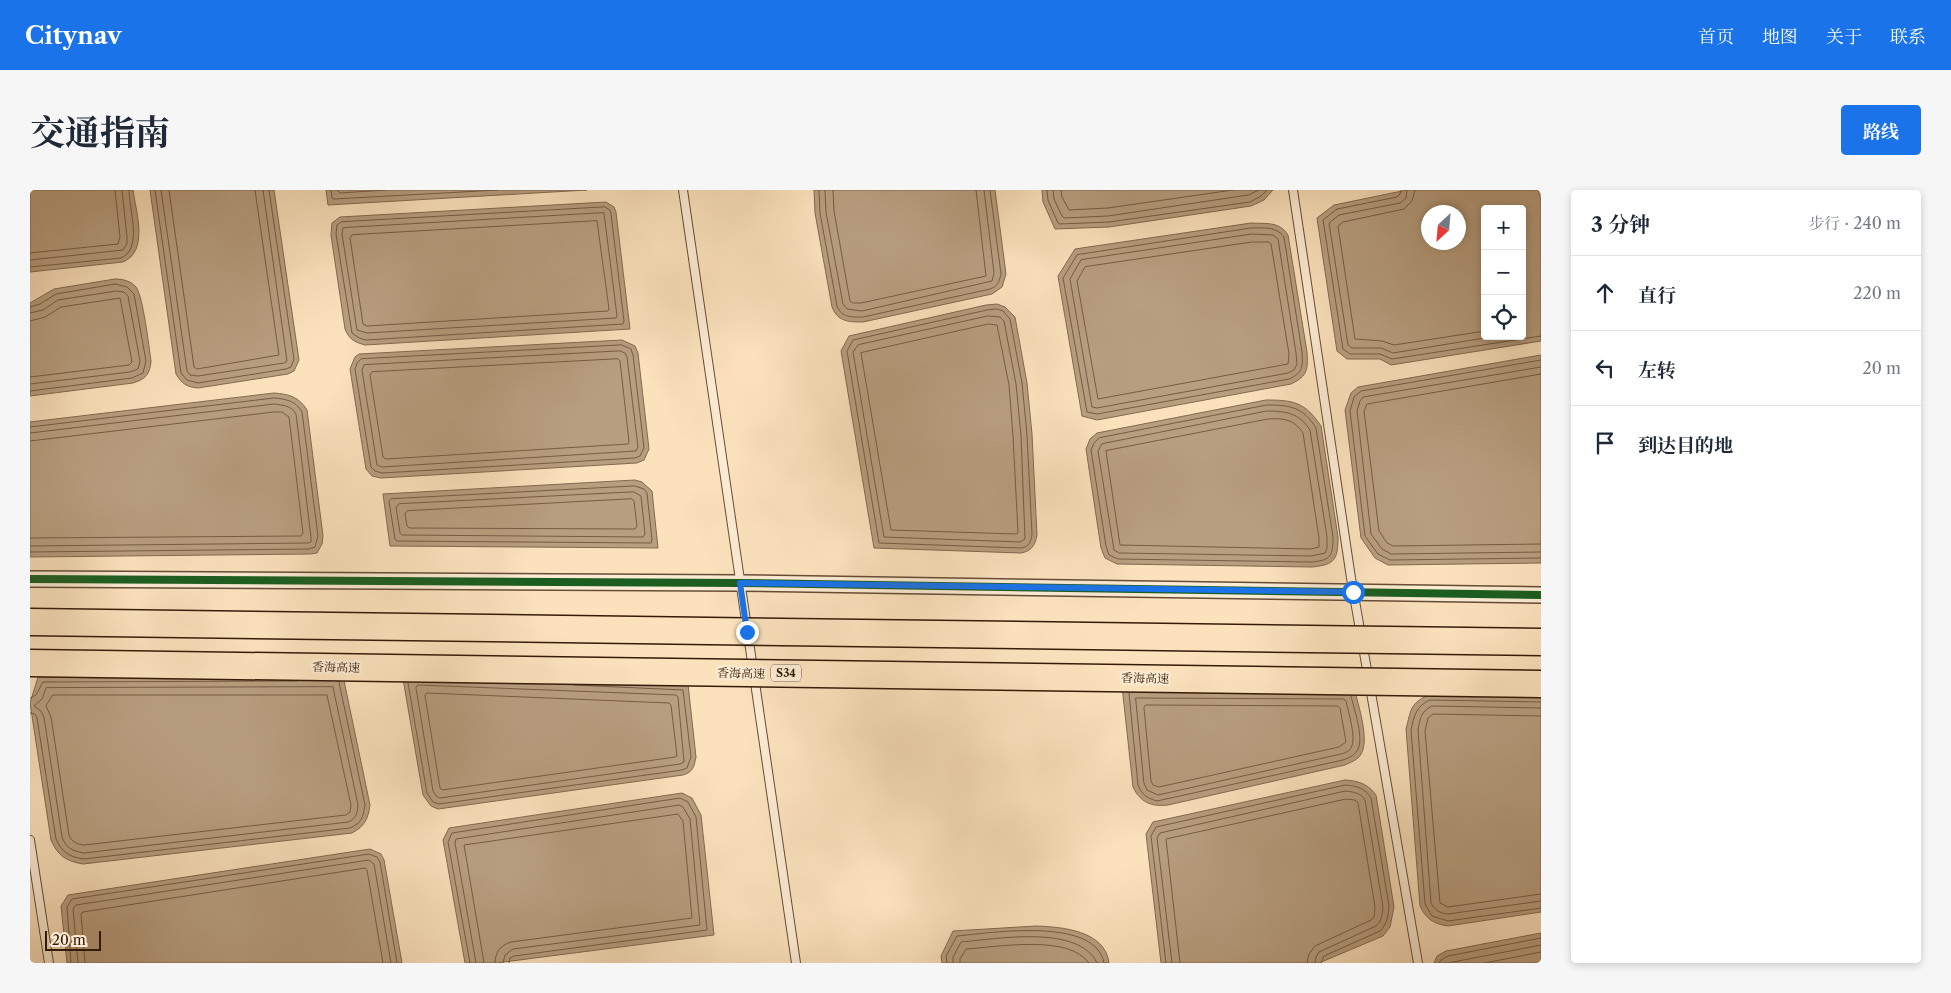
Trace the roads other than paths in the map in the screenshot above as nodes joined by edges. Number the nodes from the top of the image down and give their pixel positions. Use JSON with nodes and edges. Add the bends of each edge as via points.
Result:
{"nodes":[{"id":1,"x":683,"y":190,"type":"edge"},
{"id":2,"x":1293,"y":190,"type":"edge"},
{"id":3,"x":30,"y":579,"type":"edge"},
{"id":4,"x":740,"y":583,"type":"junction"},
{"id":5,"x":1353,"y":592,"type":"junction"},
{"id":6,"x":1541,"y":595,"type":"edge"},
{"id":7,"x":30,"y":622,"type":"edge"},
{"id":8,"x":1541,"y":642,"type":"edge"},
{"id":9,"x":30,"y":663,"type":"edge"},
{"id":10,"x":1541,"y":684,"type":"edge"},
{"id":11,"x":30,"y":840,"type":"edge"},
{"id":12,"x":49,"y":963,"type":"edge"},
{"id":13,"x":796,"y":963,"type":"edge"},
{"id":14,"x":1418,"y":963,"type":"edge"}],
"edges":[{"from":1,"to":4,"type":"lane"},
{"from":2,"to":5,"type":"lane"},
{"from":3,"to":4,"type":"street"},
{"from":4,"to":5,"type":"street"},
{"from":4,"to":13,"type":"lane"},
{"from":5,"to":6,"type":"street"},
{"from":5,"to":14,"type":"lane"},
{"from":7,"to":8,"type":"highway","bridge":true},
{"from":9,"to":10,"type":"highway","name":"香海高速","number":"S34","bridge":true},
{"from":11,"to":12,"type":"lane"}]}
